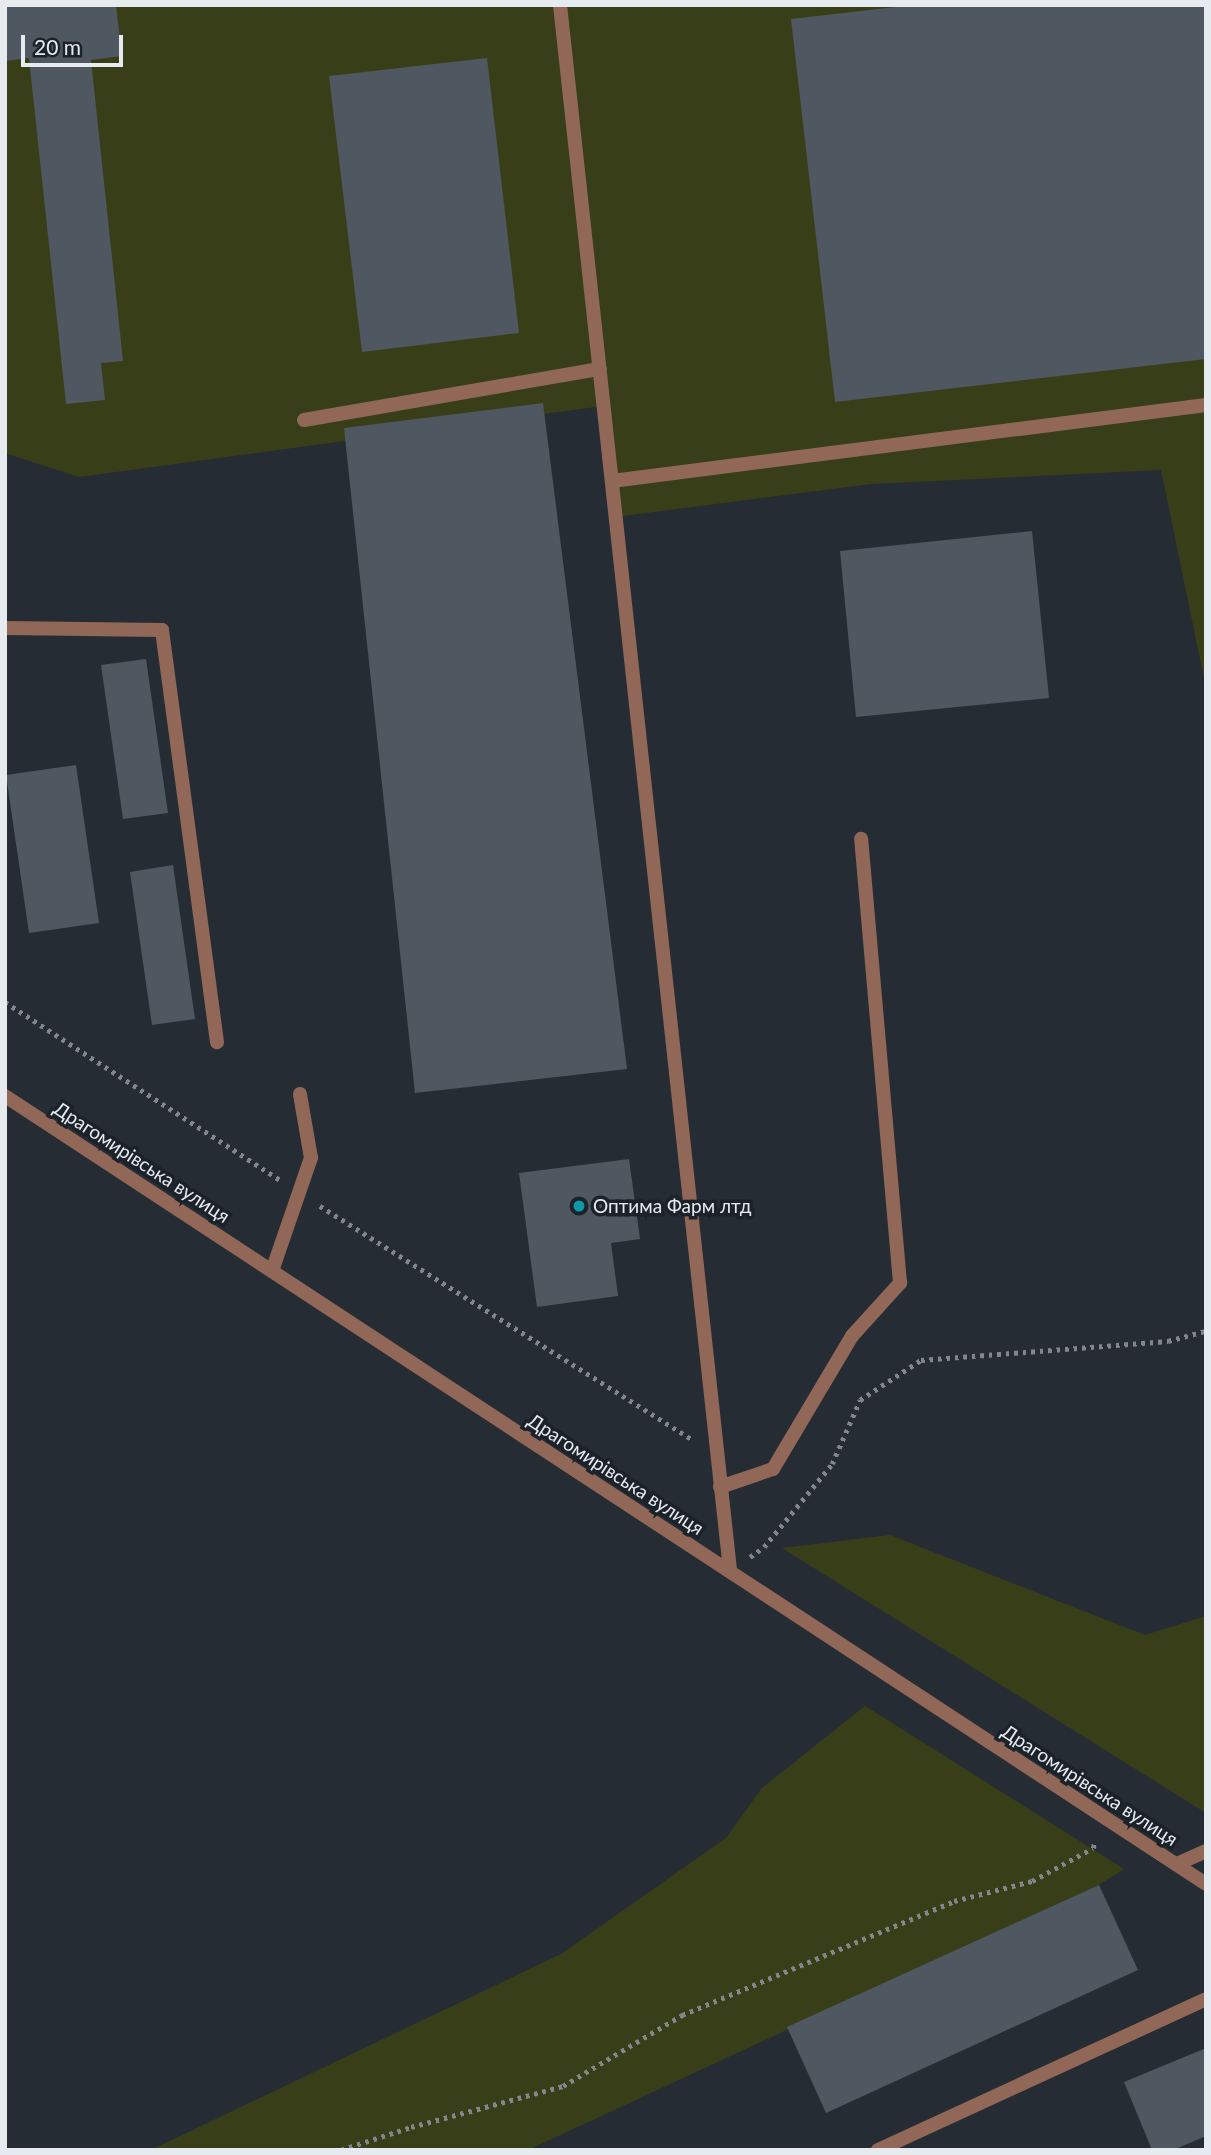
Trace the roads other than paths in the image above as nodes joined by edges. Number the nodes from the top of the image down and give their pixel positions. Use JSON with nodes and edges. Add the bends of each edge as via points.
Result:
{"nodes":[{"id":1,"x":560,"y":5,"type":"edge"},
{"id":2,"x":600,"y":369,"type":"junction"},
{"id":3,"x":1206,"y":405,"type":"edge"},
{"id":4,"x":304,"y":420,"type":"dead end"},
{"id":5,"x":612,"y":481,"type":"junction"},
{"id":6,"x":5,"y":628,"type":"edge"},
{"id":7,"x":861,"y":839,"type":"dead end"},
{"id":8,"x":218,"y":1042,"type":"dead end"},
{"id":9,"x":300,"y":1094,"type":"dead end"},
{"id":10,"x":5,"y":1096,"type":"edge"},
{"id":11,"x":272,"y":1270,"type":"junction"},
{"id":12,"x":720,"y":1487,"type":"junction"},
{"id":13,"x":730,"y":1571,"type":"junction"},
{"id":14,"x":1206,"y":1850,"type":"edge"},
{"id":15,"x":1177,"y":1864,"type":"junction"},
{"id":16,"x":1206,"y":1884,"type":"edge"},
{"id":17,"x":1206,"y":1999,"type":"edge"},
{"id":18,"x":877,"y":2150,"type":"edge"}],
"edges":[{"from":1,"to":2,"type":"street"},
{"from":2,"to":4,"type":"street"},
{"from":2,"to":5,"type":"street"},
{"from":3,"to":5,"type":"street"},
{"from":5,"to":12,"type":"street"},
{"from":6,"to":8,"type":"street","via":[[162,629]]},
{"from":7,"to":12,"type":"street","via":[[900,1283],[852,1336],[773,1469]]},
{"from":9,"to":11,"type":"street","via":[[312,1158]]},
{"from":10,"to":11,"type":"street","name":"Драгомирівська вулиця"},
{"from":11,"to":13,"type":"street","name":"Драгомирівська вулиця"},
{"from":12,"to":13,"type":"street"},
{"from":13,"to":15,"type":"street","name":"Драгомирівська вулиця"},
{"from":14,"to":15,"type":"street"},
{"from":15,"to":16,"type":"street","name":"Драгомирівська вулиця"},
{"from":17,"to":18,"type":"street"}]}
